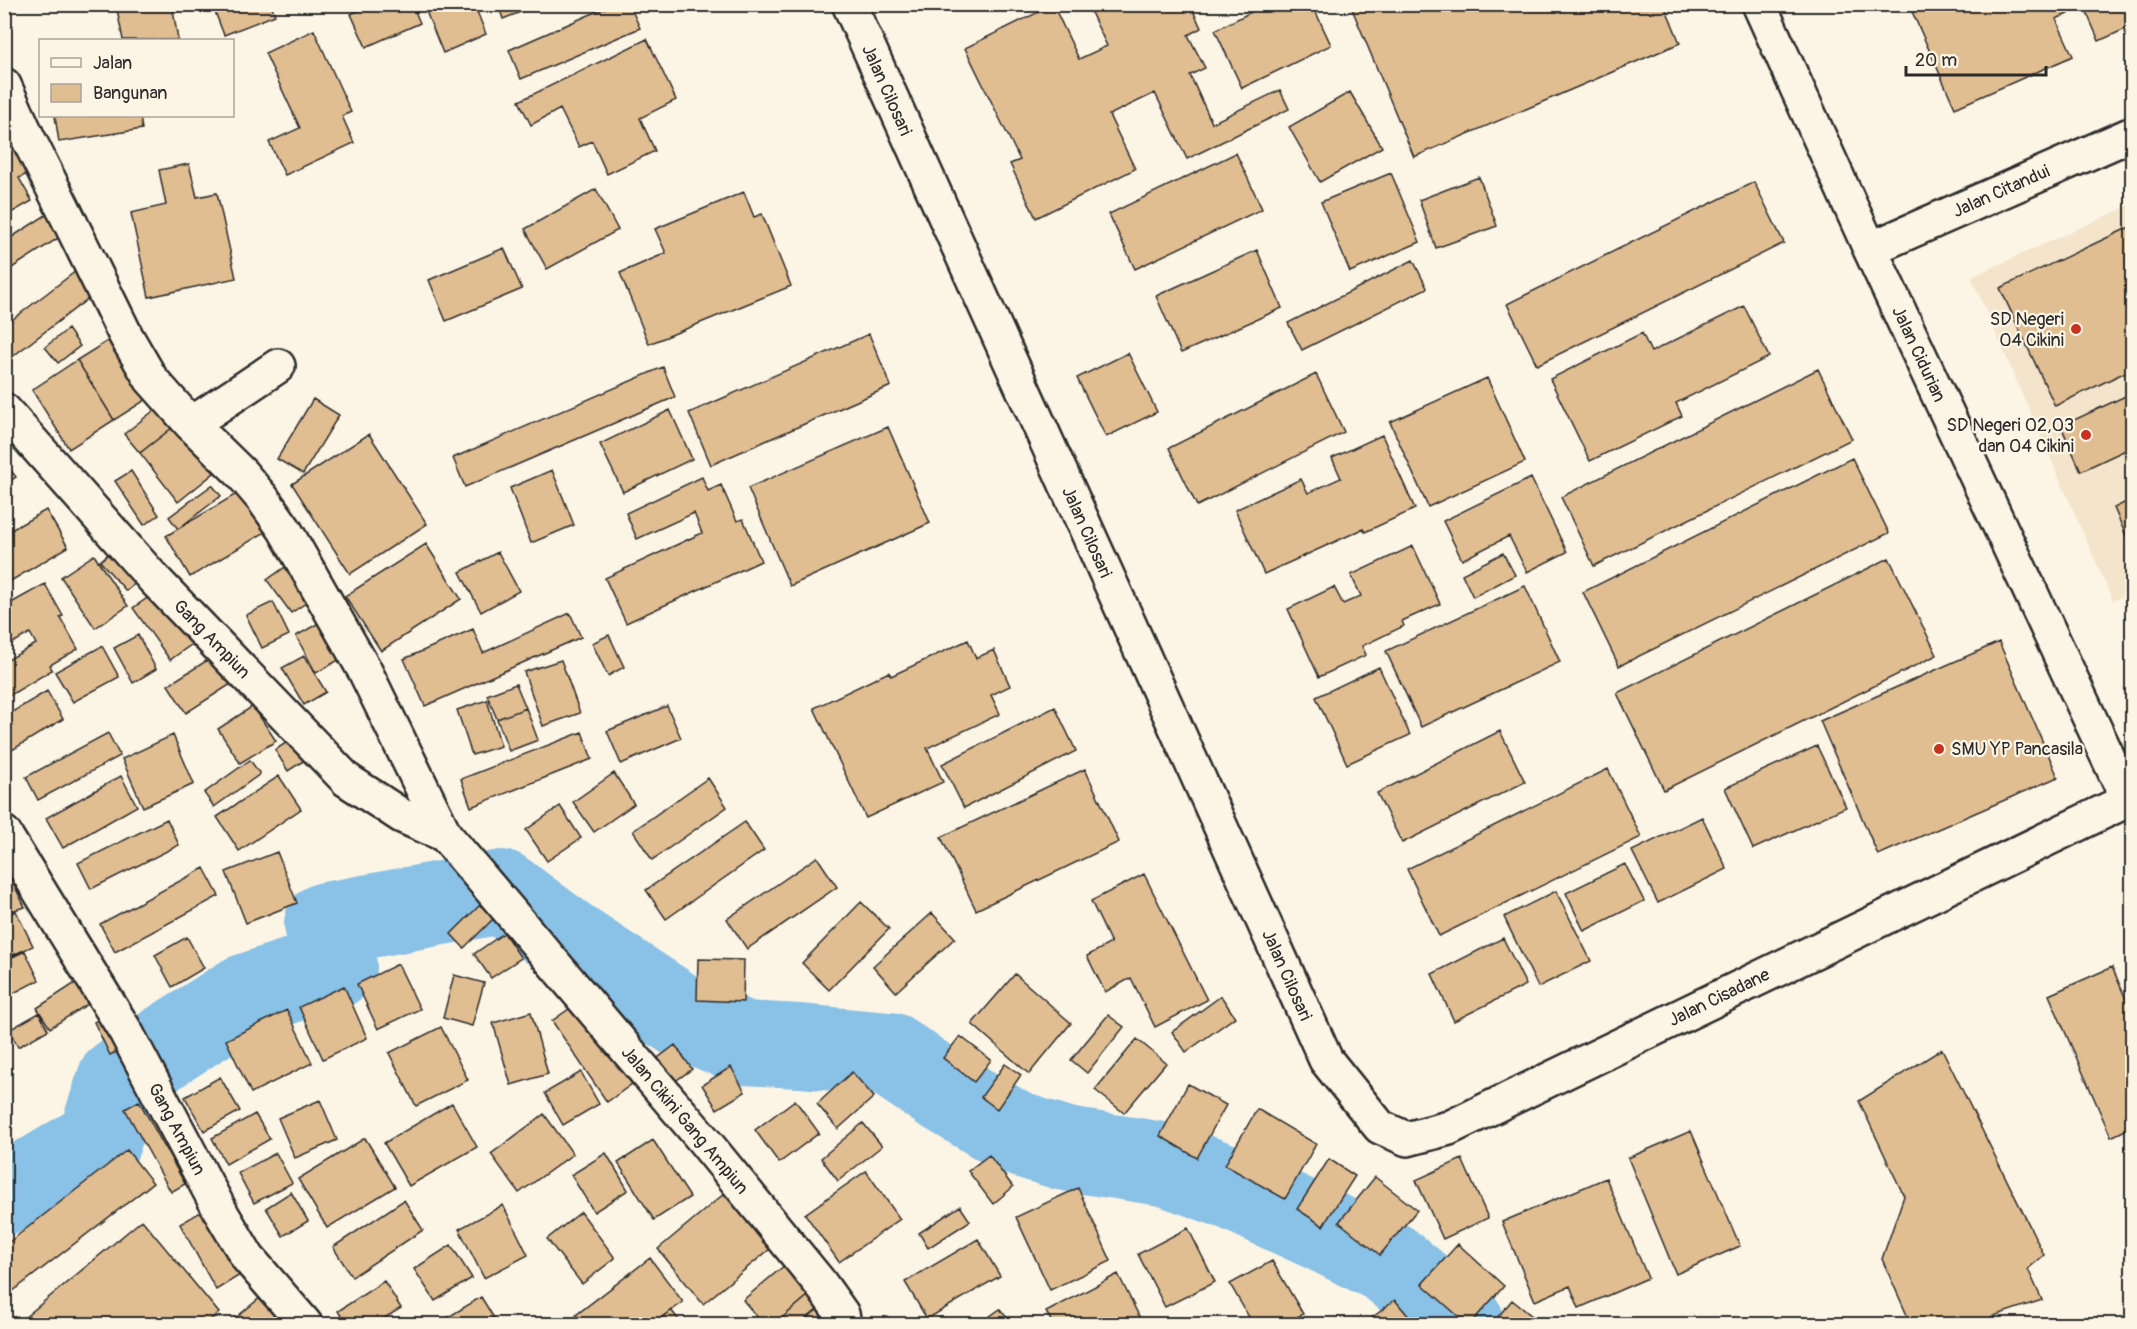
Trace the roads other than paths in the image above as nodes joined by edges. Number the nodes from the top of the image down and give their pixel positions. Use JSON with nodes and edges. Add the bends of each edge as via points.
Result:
{"nodes":[{"id":1,"x":849,"y":4,"type":"edge"},
{"id":2,"x":1759,"y":4,"type":"edge"},
{"id":3,"x":4,"y":85,"type":"edge"},
{"id":4,"x":2133,"y":134,"type":"edge"},
{"id":5,"x":1870,"y":249,"type":"junction"},
{"id":6,"x":278,"y":366,"type":"dead end"},
{"id":7,"x":4,"y":410,"type":"edge"},
{"id":8,"x":191,"y":424,"type":"junction"},
{"id":9,"x":2130,"y":799,"type":"edge"},
{"id":10,"x":4,"y":833,"type":"edge"},
{"id":11,"x":445,"y":835,"type":"junction"},
{"id":12,"x":518,"y":921,"type":"joint"},
{"id":13,"x":1326,"y":1060,"type":"joint"},
{"id":14,"x":305,"y":1324,"type":"edge"},
{"id":15,"x":844,"y":1324,"type":"edge"}],
"edges":[{"from":1,"to":13,"type":"street","name":"Jalan Cilosari"},
{"from":2,"to":5,"type":"street","name":"Jalan Cidurian"},
{"from":3,"to":8,"type":"street","name":"Gang Ampiun","via":[[126,336],[151,379]]},
{"from":4,"to":5,"type":"street","name":"Jalan Citandui"},
{"from":5,"to":9,"type":"street","name":"Jalan Cidurian"},
{"from":6,"to":8,"type":"street"},
{"from":7,"to":11,"type":"street","name":"Gang Ampiun","via":[[153,578],[347,780],[402,816]]},
{"from":8,"to":11,"type":"street","name":"Gang Ampiun","via":[[241,473],[285,531],[365,671]]},
{"from":9,"to":13,"type":"street","name":"Jalan Cisadane","via":[[1449,1128],[1407,1139],[1380,1127]]},
{"from":10,"to":14,"type":"street","name":"Gang Ampiun","via":[[126,1032],[248,1258]]},
{"from":11,"to":12,"type":"street","name":"Gang Ampiun"},
{"from":12,"to":15,"type":"street","name":"Jalan Cikini Gang Ampiun","via":[[820,1283],[842,1314]]}]}
